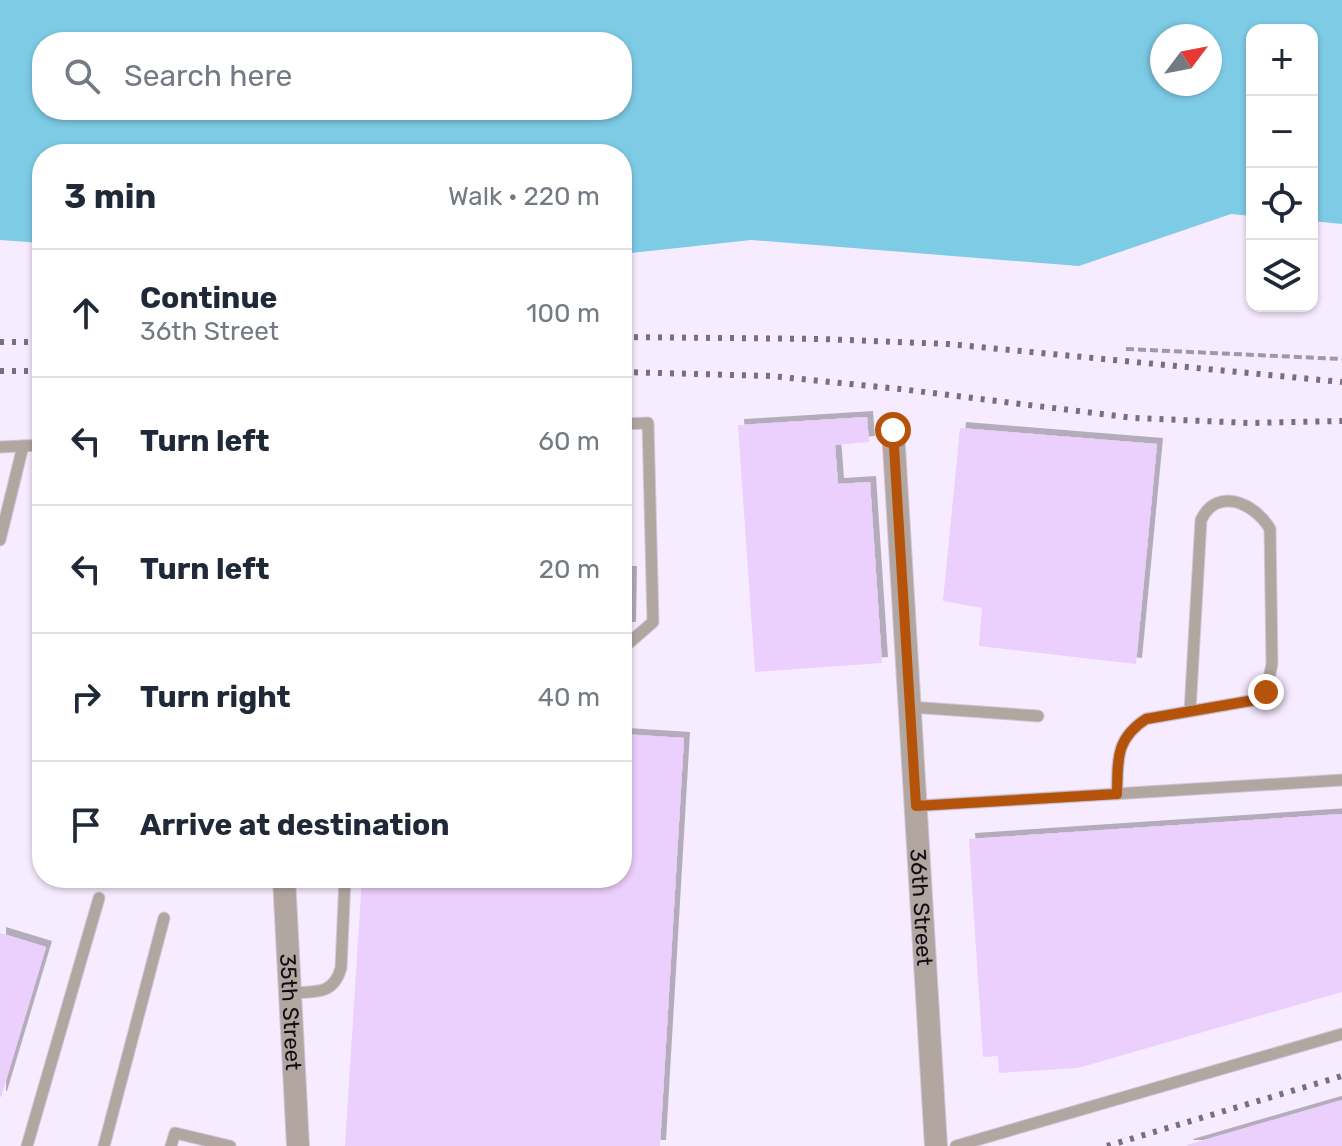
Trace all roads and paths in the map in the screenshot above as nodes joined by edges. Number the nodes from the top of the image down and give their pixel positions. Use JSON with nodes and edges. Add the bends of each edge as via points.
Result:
{"nodes":[{"id":1,"x":1126,"y":349,"type":"dead end"},
{"id":2,"x":1342,"y":359,"type":"edge"},
{"id":3,"x":632,"y":424,"type":"edge"},
{"id":4,"x":893,"y":430,"type":"dead end"},
{"id":5,"x":23,"y":446,"type":"junction"},
{"id":6,"x":32,"y":446,"type":"edge"},
{"id":7,"x":0,"y":447,"type":"edge"},
{"id":8,"x":0,"y":540,"type":"edge"},
{"id":9,"x":632,"y":640,"type":"edge"},
{"id":10,"x":910,"y":707,"type":"junction"},
{"id":11,"x":1190,"y":711,"type":"junction"},
{"id":12,"x":1038,"y":716,"type":"dead end"},
{"id":13,"x":1342,"y":780,"type":"edge"},
{"id":14,"x":1117,"y":794,"type":"junction"},
{"id":15,"x":916,"y":806,"type":"junction"},
{"id":16,"x":285,"y":888,"type":"edge"},
{"id":17,"x":345,"y":888,"type":"edge"},
{"id":18,"x":99,"y":898,"type":"dead end"},
{"id":19,"x":164,"y":918,"type":"dead end"},
{"id":20,"x":290,"y":993,"type":"junction"},
{"id":21,"x":1342,"y":1034,"type":"edge"},
{"id":22,"x":27,"y":1146,"type":"edge"},
{"id":23,"x":104,"y":1146,"type":"edge"},
{"id":24,"x":171,"y":1146,"type":"edge"},
{"id":25,"x":230,"y":1146,"type":"edge"},
{"id":26,"x":298,"y":1146,"type":"edge"},
{"id":27,"x":936,"y":1146,"type":"edge"},
{"id":28,"x":956,"y":1146,"type":"edge"}],
"edges":[{"from":1,"to":2,"type":"path"},
{"from":3,"to":9,"type":"lane","via":[[648,423],[653,622]]},
{"from":4,"to":10,"type":"street","name":"36th Street"},
{"from":5,"to":6,"type":"lane"},
{"from":5,"to":7,"type":"lane"},
{"from":5,"to":8,"type":"lane"},
{"from":10,"to":12,"type":"lane"},
{"from":10,"to":15,"type":"street","name":"36th Street"},
{"from":11,"to":11,"type":"lane","via":[[1255,700],[1270,680],[1270,529],[1264,518],[1236,501],[1215,502],[1201,520]]},
{"from":11,"to":14,"type":"lane","via":[[1146,719],[1132,728],[1123,739]]},
{"from":13,"to":14,"type":"lane"},
{"from":14,"to":15,"type":"lane"},
{"from":15,"to":27,"type":"street","name":"36th Street"},
{"from":16,"to":20,"type":"street","name":"35th Street"},
{"from":17,"to":20,"type":"lane","via":[[337,980],[331,988]]},
{"from":18,"to":22,"type":"lane"},
{"from":19,"to":23,"type":"lane"},
{"from":20,"to":26,"type":"street","name":"35th Street"},
{"from":21,"to":28,"type":"lane"},
{"from":24,"to":25,"type":"lane","via":[[175,1133]]}]}
